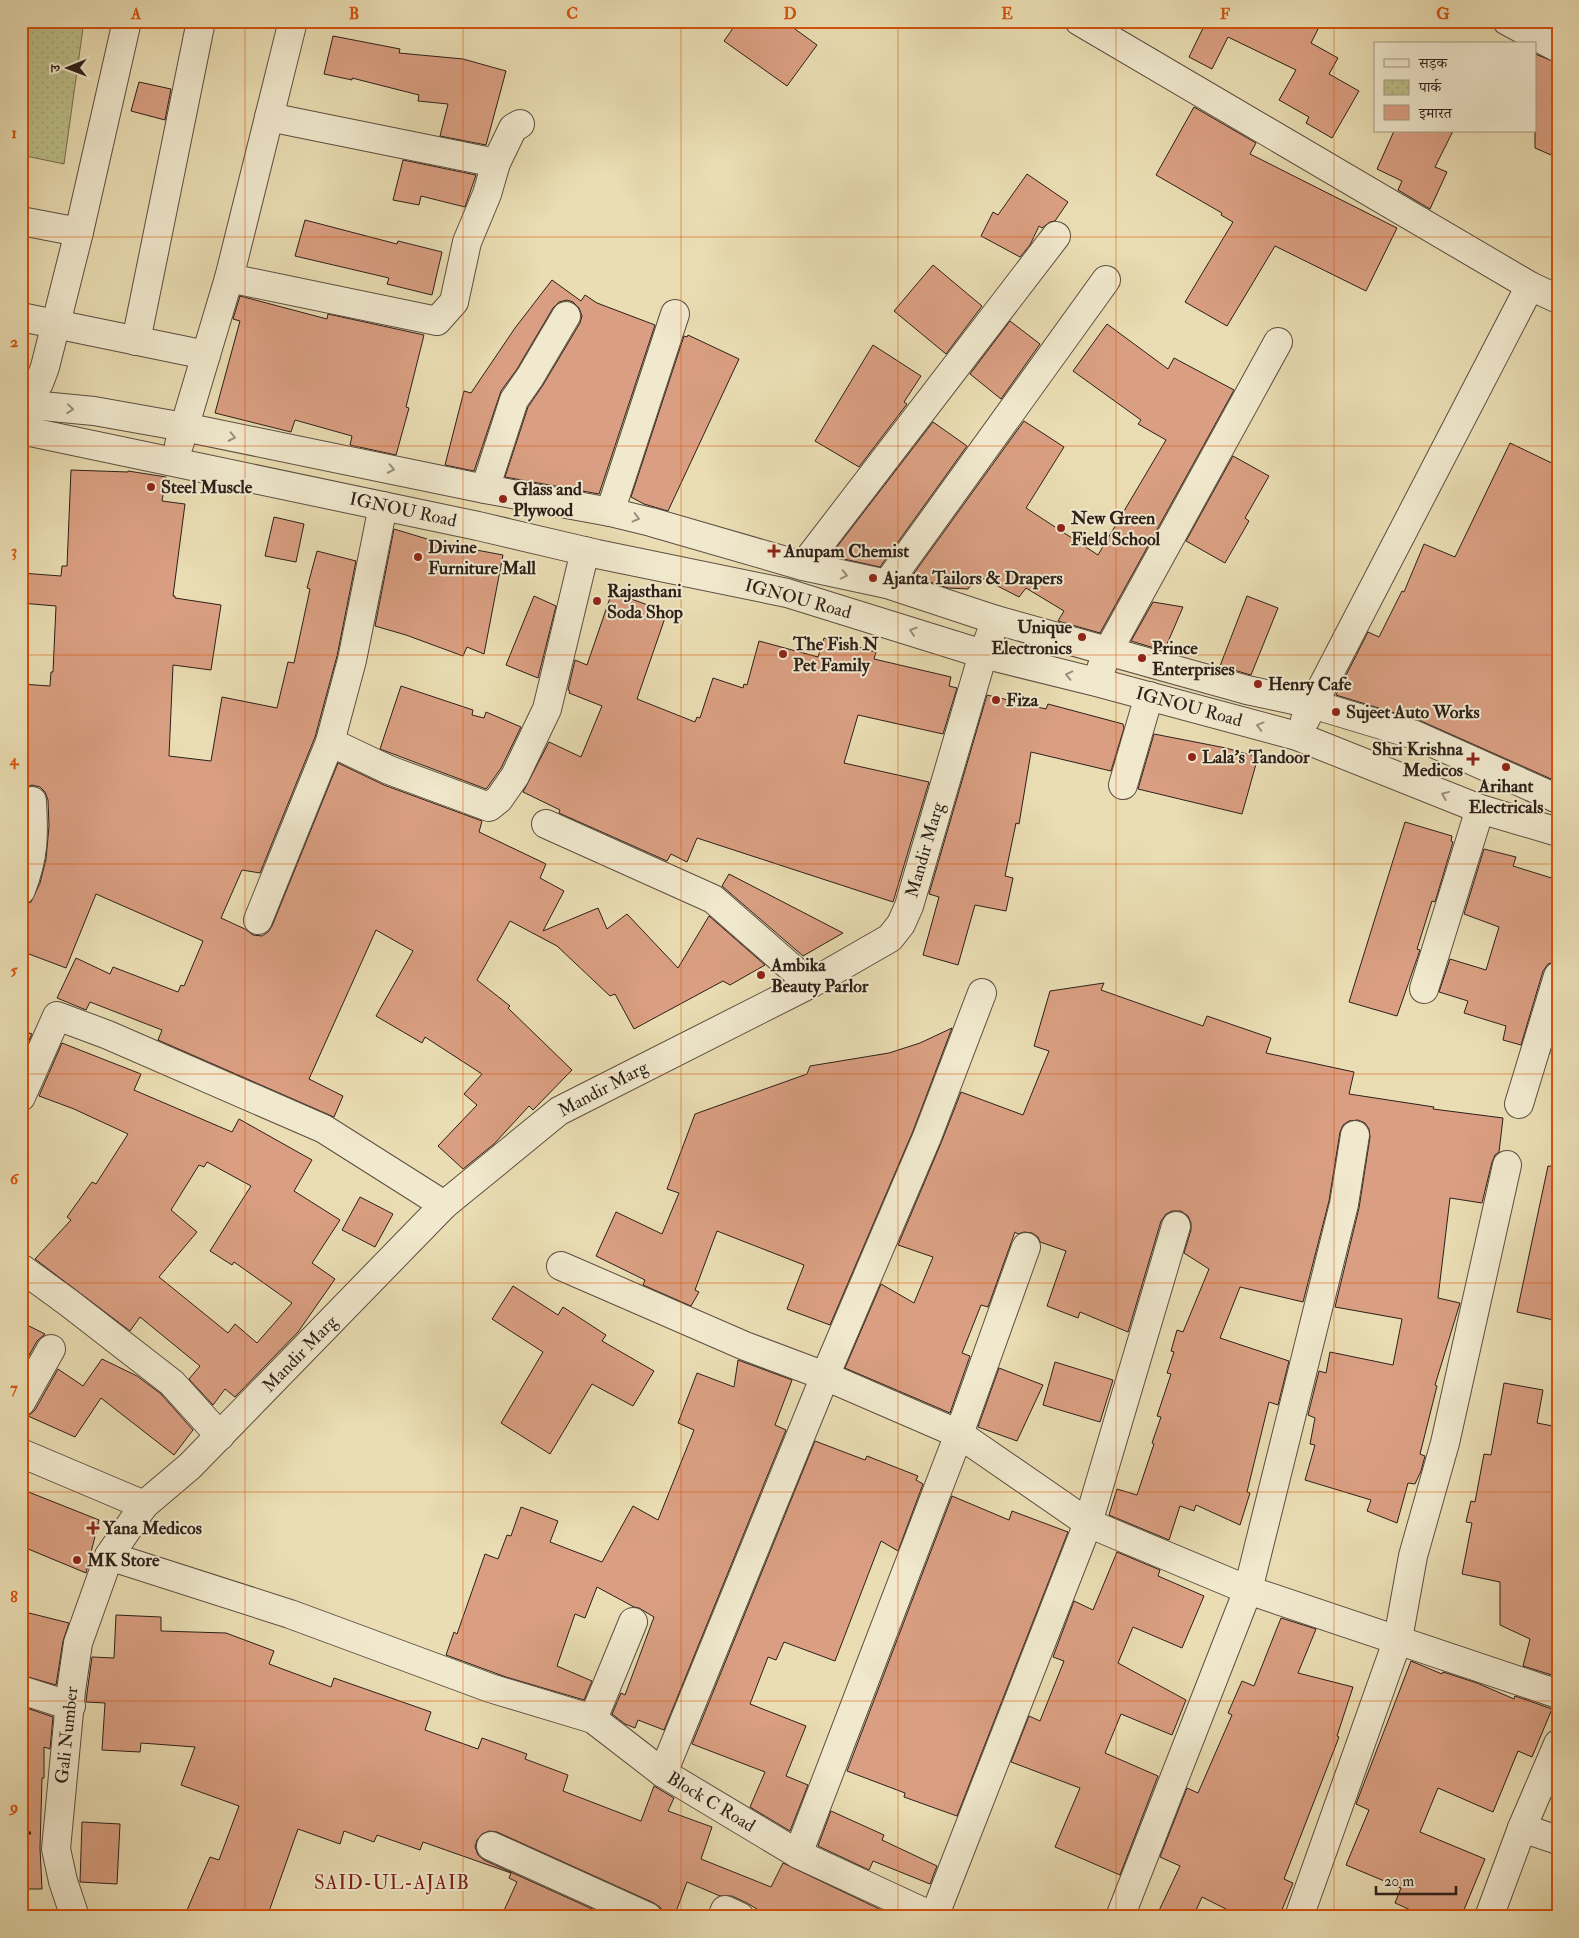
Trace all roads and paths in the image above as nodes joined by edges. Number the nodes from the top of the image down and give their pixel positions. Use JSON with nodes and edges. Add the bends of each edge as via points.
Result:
{"nodes":[{"id":1,"x":127,"y":21,"type":"edge"},
{"id":2,"x":201,"y":21,"type":"edge"},
{"id":3,"x":293,"y":21,"type":"edge"},
{"id":4,"x":1079,"y":21,"type":"edge"},
{"id":5,"x":1506,"y":21,"type":"edge"},
{"id":6,"x":1558,"y":48,"type":"edge"},
{"id":7,"x":269,"y":117,"type":"junction"},
{"id":8,"x":520,"y":124,"type":"dead end"},
{"id":9,"x":496,"y":163,"type":"junction"},
{"id":10,"x":21,"y":221,"type":"edge"},
{"id":11,"x":79,"y":232,"type":"junction"},
{"id":12,"x":1056,"y":236,"type":"dead end"},
{"id":13,"x":229,"y":278,"type":"junction"},
{"id":14,"x":1106,"y":280,"type":"dead end"},
{"id":15,"x":1530,"y":286,"type":"junction"},
{"id":16,"x":1558,"y":299,"type":"edge"},
{"id":17,"x":674,"y":314,"type":"dead end"},
{"id":18,"x":566,"y":316,"type":"dead end"},
{"id":19,"x":21,"y":318,"type":"edge"},
{"id":20,"x":55,"y":324,"type":"junction"},
{"id":21,"x":136,"y":341,"type":"junction"},
{"id":22,"x":1278,"y":342,"type":"dead end"},
{"id":23,"x":206,"y":355,"type":"junction"},
{"id":24,"x":21,"y":386,"type":"edge"},
{"id":25,"x":21,"y":404,"type":"edge"},
{"id":26,"x":184,"y":427,"type":"junction"},
{"id":27,"x":21,"y":430,"type":"edge"},
{"id":28,"x":175,"y":462,"type":"junction"},
{"id":29,"x":485,"y":489,"type":"junction"},
{"id":30,"x":383,"y":506,"type":"junction"},
{"id":31,"x":610,"y":512,"type":"junction"},
{"id":32,"x":586,"y":552,"type":"junction"},
{"id":33,"x":803,"y":566,"type":"junction"},
{"id":34,"x":887,"y":584,"type":"junction"},
{"id":35,"x":996,"y":620,"type":"junction"},
{"id":36,"x":1108,"y":652,"type":"junction"},
{"id":37,"x":983,"y":654,"type":"junction"},
{"id":38,"x":1096,"y":682,"type":"junction"},
{"id":39,"x":1149,"y":696,"type":"junction"},
{"id":40,"x":1312,"y":704,"type":"junction"},
{"id":41,"x":1297,"y":736,"type":"junction"},
{"id":42,"x":330,"y":742,"type":"junction"},
{"id":43,"x":1431,"y":742,"type":"junction"},
{"id":44,"x":1409,"y":780,"type":"junction"},
{"id":45,"x":1123,"y":785,"type":"dead end"},
{"id":46,"x":1558,"y":798,"type":"edge"},
{"id":47,"x":32,"y":801,"type":"dead end"},
{"id":48,"x":1480,"y":809,"type":"junction"},
{"id":49,"x":546,"y":824,"type":"dead end"},
{"id":50,"x":1558,"y":832,"type":"edge"},
{"id":51,"x":21,"y":890,"type":"edge"},
{"id":52,"x":258,"y":920,"type":"dead end"},
{"id":53,"x":1558,"y":976,"type":"edge"},
{"id":54,"x":810,"y":984,"type":"junction"},
{"id":55,"x":1424,"y":989,"type":"dead end"},
{"id":56,"x":982,"y":993,"type":"dead end"},
{"id":57,"x":21,"y":1097,"type":"edge"},
{"id":58,"x":1519,"y":1104,"type":"dead end"},
{"id":59,"x":1355,"y":1135,"type":"dead end"},
{"id":60,"x":1507,"y":1165,"type":"dead end"},
{"id":61,"x":444,"y":1205,"type":"junction"},
{"id":62,"x":1176,"y":1226,"type":"dead end"},
{"id":63,"x":1026,"y":1247,"type":"dead end"},
{"id":64,"x":561,"y":1266,"type":"dead end"},
{"id":65,"x":21,"y":1268,"type":"edge"},
{"id":66,"x":51,"y":1349,"type":"dead end"},
{"id":67,"x":826,"y":1376,"type":"junction"},
{"id":68,"x":21,"y":1402,"type":"edge"},
{"id":69,"x":959,"y":1434,"type":"junction"},
{"id":70,"x":220,"y":1436,"type":"junction"},
{"id":71,"x":21,"y":1453,"type":"edge"},
{"id":72,"x":144,"y":1505,"type":"junction"},
{"id":73,"x":1088,"y":1523,"type":"junction"},
{"id":74,"x":108,"y":1556,"type":"junction"},
{"id":75,"x":1248,"y":1590,"type":"junction"},
{"id":76,"x":633,"y":1622,"type":"dead end"},
{"id":77,"x":1398,"y":1639,"type":"junction"},
{"id":78,"x":21,"y":1690,"type":"edge"},
{"id":79,"x":1558,"y":1694,"type":"edge"},
{"id":80,"x":71,"y":1706,"type":"junction"},
{"id":81,"x":593,"y":1719,"type":"junction"},
{"id":82,"x":1558,"y":1744,"type":"edge"},
{"id":83,"x":663,"y":1773,"type":"junction"},
{"id":84,"x":1522,"y":1828,"type":"junction"},
{"id":85,"x":1558,"y":1840,"type":"edge"},
{"id":86,"x":491,"y":1846,"type":"dead end"},
{"id":87,"x":798,"y":1854,"type":"junction"},
{"id":88,"x":75,"y":1917,"type":"edge"},
{"id":89,"x":648,"y":1917,"type":"edge"},
{"id":90,"x":722,"y":1917,"type":"edge"},
{"id":91,"x":740,"y":1917,"type":"edge"},
{"id":92,"x":934,"y":1917,"type":"edge"},
{"id":93,"x":1120,"y":1917,"type":"edge"},
{"id":94,"x":1299,"y":1917,"type":"edge"},
{"id":95,"x":1489,"y":1917,"type":"edge"}],
"edges":[{"from":1,"to":11,"type":"street"},
{"from":2,"to":21,"type":"street"},
{"from":3,"to":7,"type":"street"},
{"from":4,"to":15,"type":"street"},
{"from":5,"to":6,"type":"street"},
{"from":7,"to":9,"type":"street"},
{"from":7,"to":13,"type":"street"},
{"from":8,"to":9,"type":"street","via":[[513,128]]},
{"from":9,"to":13,"type":"street","via":[[467,242],[454,302],[436,321]]},
{"from":10,"to":11,"type":"street"},
{"from":11,"to":20,"type":"street"},
{"from":12,"to":33,"type":"street"},
{"from":13,"to":23,"type":"street"},
{"from":14,"to":34,"type":"street"},
{"from":15,"to":16,"type":"street"},
{"from":15,"to":40,"type":"street"},
{"from":17,"to":31,"type":"street"},
{"from":18,"to":29,"type":"street","via":[[514,400]]},
{"from":19,"to":20,"type":"street"},
{"from":20,"to":21,"type":"street"},
{"from":20,"to":24,"type":"street","via":[[39,383]]},
{"from":21,"to":23,"type":"street"},
{"from":22,"to":36,"type":"street"},
{"from":23,"to":26,"type":"street"},
{"from":25,"to":26,"type":"street","name":"IGNOU Road","one_way":true,"via":[[94,411]]},
{"from":26,"to":28,"type":"street"},
{"from":26,"to":29,"type":"street","name":"IGNOU Road","one_way":true},
{"from":27,"to":28,"type":"street","name":"IGNOU Road"},
{"from":28,"to":30,"type":"street","name":"IGNOU Road"},
{"from":29,"to":31,"type":"street","name":"IGNOU Road"},
{"from":30,"to":32,"type":"street","name":"IGNOU Road"},
{"from":30,"to":42,"type":"street","via":[[352,660]]},
{"from":31,"to":33,"type":"street","name":"IGNOU Road","one_way":true},
{"from":37,"to":32,"type":"street","name":"IGNOU Road","one_way":true,"via":[[787,593]]},
{"from":32,"to":42,"type":"street","via":[[547,708],[515,776],[499,799],[489,807],[389,770]]},
{"from":33,"to":34,"type":"street","name":"IGNOU Road","one_way":true},
{"from":34,"to":35,"type":"street","name":"IGNOU Road"},
{"from":35,"to":36,"type":"street","name":"IGNOU Road"},
{"from":35,"to":37,"type":"street","name":"Mandir Marg"},
{"from":36,"to":38,"type":"street"},
{"from":36,"to":40,"type":"street","name":"IGNOU Road"},
{"from":38,"to":37,"type":"street","name":"IGNOU Road","one_way":true},
{"from":37,"to":54,"type":"street","name":"Mandir Marg","via":[[901,924],[890,938]]},
{"from":38,"to":39,"type":"street","name":"IGNOU Road"},
{"from":41,"to":39,"type":"street","name":"IGNOU Road","one_way":true},
{"from":39,"to":45,"type":"street"},
{"from":40,"to":41,"type":"street"},
{"from":40,"to":43,"type":"street","name":"IGNOU Road"},
{"from":41,"to":44,"type":"street","name":"IGNOU Road"},
{"from":42,"to":52,"type":"street"},
{"from":43,"to":44,"type":"street"},
{"from":43,"to":46,"type":"street","name":"IGNOU Road"},
{"from":48,"to":44,"type":"street","name":"IGNOU Road","one_way":true},
{"from":47,"to":51,"type":"street","via":[[32,853]]},
{"from":48,"to":50,"type":"street","name":"IGNOU Road"},
{"from":48,"to":55,"type":"street"},
{"from":49,"to":54,"type":"street","via":[[713,899]]},
{"from":53,"to":58,"type":"street"},
{"from":54,"to":61,"type":"street","name":"Mandir Marg","via":[[559,1111]]},
{"from":56,"to":67,"type":"street"},
{"from":57,"to":61,"type":"street","via":[[57,1016],[324,1129]]},
{"from":59,"to":75,"type":"street","via":[[1344,1204]]},
{"from":60,"to":77,"type":"street","via":[[1445,1443],[1413,1556]]},
{"from":61,"to":70,"type":"street","name":"Mandir Marg"},
{"from":62,"to":73,"type":"street"},
{"from":63,"to":69,"type":"street"},
{"from":64,"to":67,"type":"street","via":[[745,1346]]},
{"from":65,"to":70,"type":"street","via":[[172,1383]]},
{"from":66,"to":68,"type":"street"},
{"from":67,"to":69,"type":"street"},
{"from":67,"to":83,"type":"street"},
{"from":69,"to":73,"type":"street"},
{"from":69,"to":87,"type":"street"},
{"from":70,"to":72,"type":"street","name":"Mandir Marg"},
{"from":71,"to":72,"type":"street"},
{"from":72,"to":74,"type":"street","name":"Mandir Marg"},
{"from":73,"to":75,"type":"street"},
{"from":73,"to":92,"type":"street"},
{"from":74,"to":80,"type":"street","name":"Gali Number","via":[[78,1642]]},
{"from":74,"to":81,"type":"street","name":"Block C Road","via":[[290,1614],[490,1688]]},
{"from":75,"to":77,"type":"street"},
{"from":75,"to":93,"type":"street"},
{"from":76,"to":81,"type":"street"},
{"from":77,"to":79,"type":"street"},
{"from":77,"to":94,"type":"street"},
{"from":78,"to":80,"type":"street"},
{"from":80,"to":88,"type":"street","name":"Gali Number","via":[[56,1849]]},
{"from":81,"to":83,"type":"street","name":"Block C Road"},
{"from":82,"to":84,"type":"street"},
{"from":83,"to":87,"type":"street","name":"Block C Road"},
{"from":84,"to":85,"type":"street"},
{"from":84,"to":95,"type":"street"},
{"from":86,"to":89,"type":"street"},
{"from":87,"to":92,"type":"street","name":"Block C Road"},
{"from":90,"to":91,"type":"street","via":[[725,1910]]}]}
